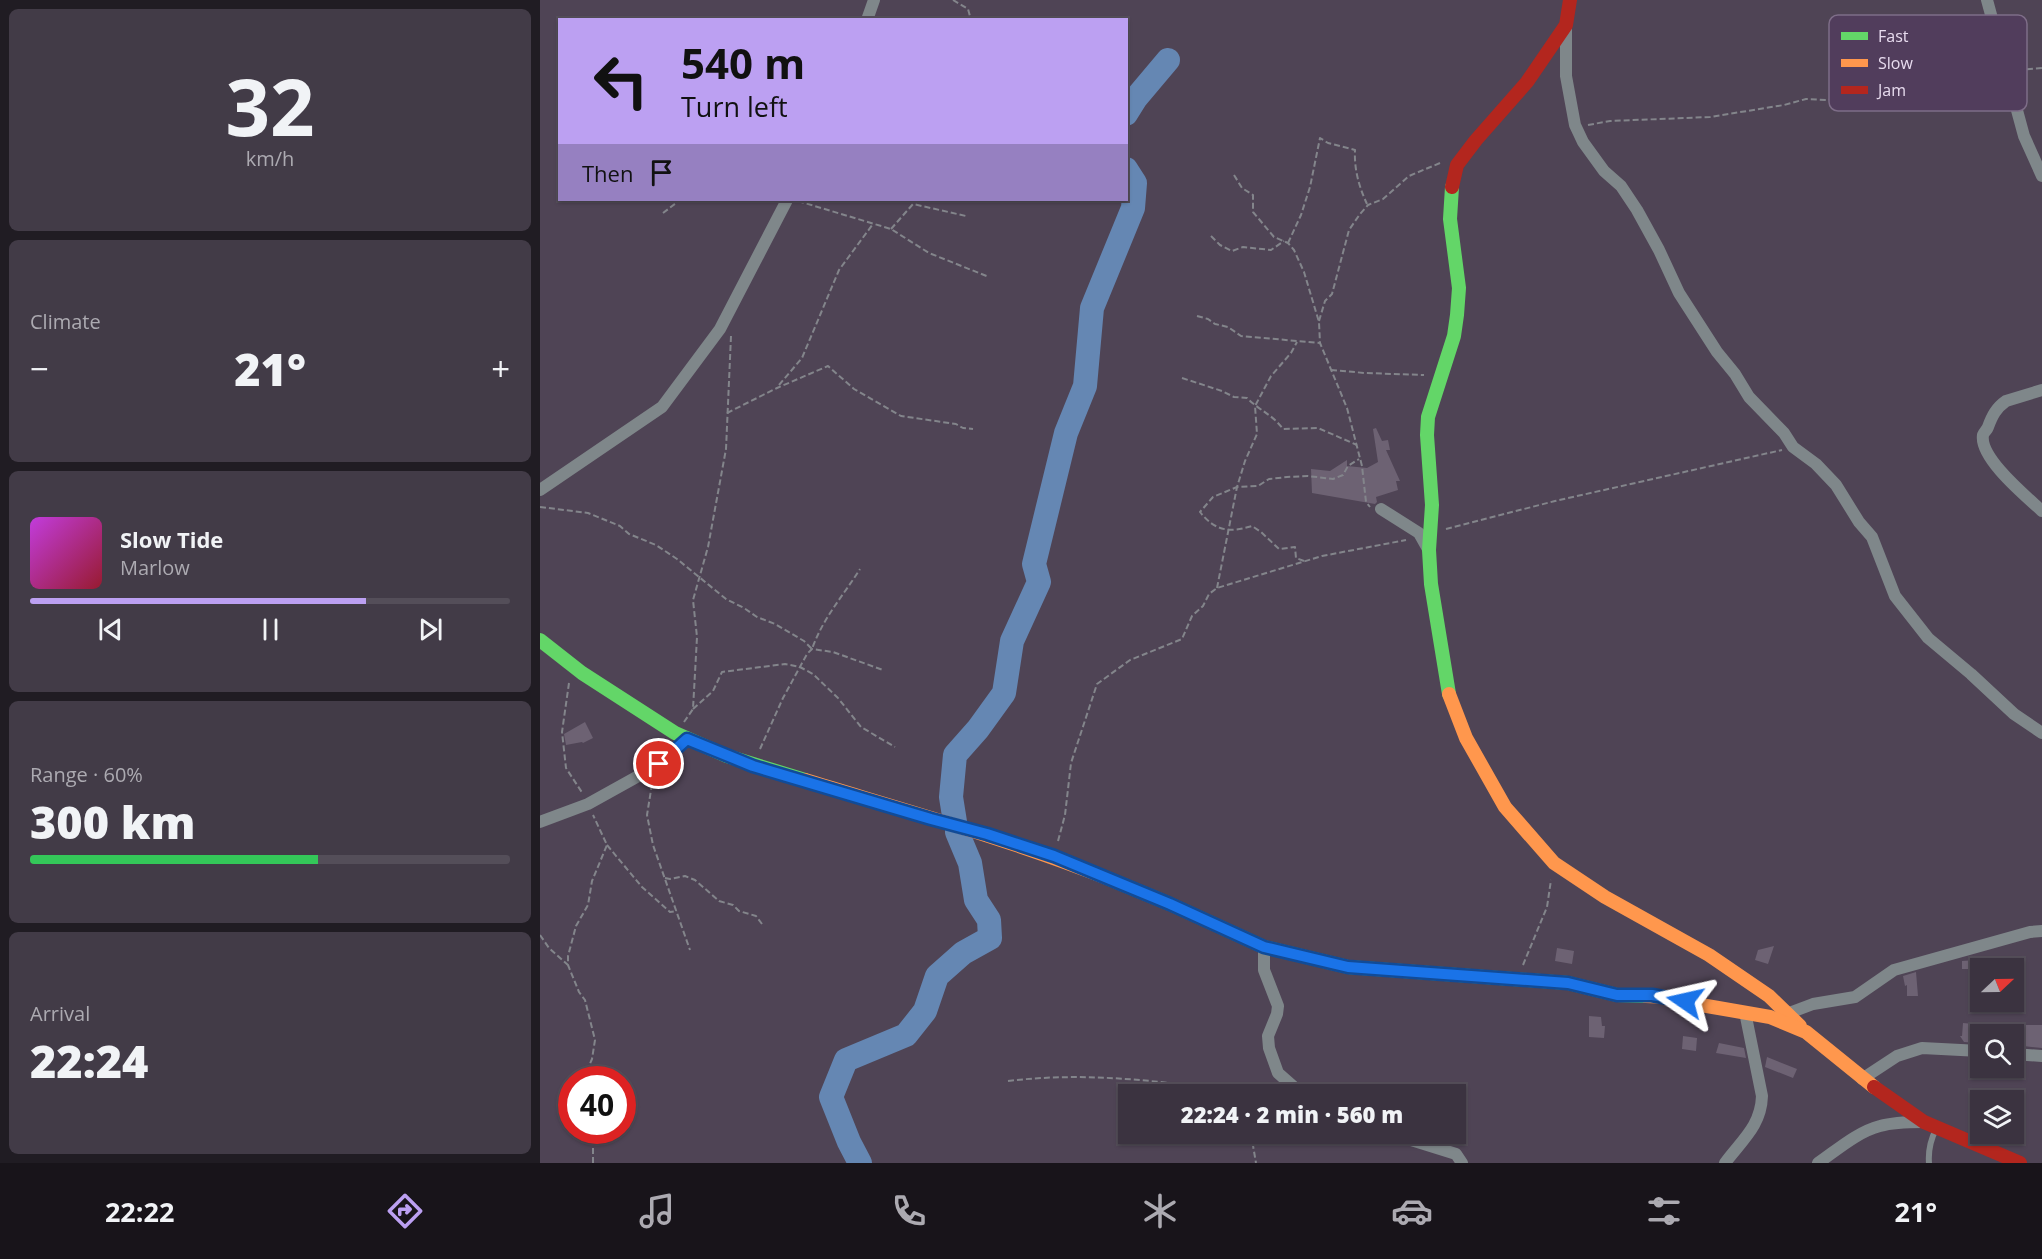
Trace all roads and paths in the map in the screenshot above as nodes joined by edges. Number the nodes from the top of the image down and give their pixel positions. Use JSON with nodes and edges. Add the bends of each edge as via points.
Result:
{"nodes":[{"id":1,"x":874,"y":0,"type":"edge"},
{"id":2,"x":953,"y":0,"type":"edge"},
{"id":3,"x":1570,"y":0,"type":"edge"},
{"id":4,"x":1987,"y":0,"type":"edge"},
{"id":5,"x":1991,"y":15,"type":"edge"},
{"id":6,"x":868,"y":18,"type":"edge"},
{"id":7,"x":970,"y":18,"type":"edge"},
{"id":8,"x":1566,"y":25,"type":"junction"},
{"id":9,"x":2042,"y":68,"type":"edge"},
{"id":10,"x":2027,"y":69,"type":"edge"},
{"id":11,"x":1829,"y":100,"type":"edge"},
{"id":12,"x":2017,"y":111,"type":"edge"},
{"id":13,"x":1575,"y":125,"type":"junction"},
{"id":14,"x":1457,"y":165,"type":"junction"},
{"id":15,"x":1234,"y":176,"type":"dead end"},
{"id":16,"x":2042,"y":176,"type":"edge"},
{"id":17,"x":679,"y":201,"type":"edge"},
{"id":18,"x":786,"y":201,"type":"edge"},
{"id":19,"x":795,"y":201,"type":"edge"},
{"id":20,"x":1368,"y":205,"type":"junction"},
{"id":21,"x":663,"y":213,"type":"dead end"},
{"id":22,"x":966,"y":216,"type":"dead end"},
{"id":23,"x":873,"y":224,"type":"junction"},
{"id":24,"x":891,"y":230,"type":"junction"},
{"id":25,"x":1211,"y":236,"type":"dead end"},
{"id":26,"x":1284,"y":241,"type":"junction"},
{"id":27,"x":1288,"y":243,"type":"junction"},
{"id":28,"x":989,"y":277,"type":"dead end"},
{"id":29,"x":1197,"y":316,"type":"dead end"},
{"id":30,"x":1319,"y":322,"type":"junction"},
{"id":31,"x":731,"y":336,"type":"dead end"},
{"id":32,"x":1297,"y":342,"type":"junction"},
{"id":33,"x":1320,"y":343,"type":"junction"},
{"id":34,"x":1331,"y":370,"type":"junction"},
{"id":35,"x":1442,"y":376,"type":"junction"},
{"id":36,"x":1182,"y":378,"type":"dead end"},
{"id":37,"x":777,"y":388,"type":"junction"},
{"id":38,"x":2042,"y":390,"type":"edge"},
{"id":39,"x":1255,"y":406,"type":"junction"},
{"id":40,"x":727,"y":413,"type":"junction"},
{"id":41,"x":973,"y":429,"type":"dead end"},
{"id":42,"x":1356,"y":445,"type":"junction"},
{"id":43,"x":1793,"y":447,"type":"junction"},
{"id":44,"x":1360,"y":459,"type":"junction"},
{"id":45,"x":1237,"y":487,"type":"junction"},
{"id":46,"x":540,"y":490,"type":"edge"},
{"id":47,"x":540,"y":507,"type":"edge"},
{"id":48,"x":1381,"y":508,"type":"joint"},
{"id":49,"x":2042,"y":511,"type":"edge"},
{"id":50,"x":1228,"y":531,"type":"junction"},
{"id":51,"x":1428,"y":541,"type":"junction"},
{"id":52,"x":1304,"y":561,"type":"junction"},
{"id":53,"x":860,"y":569,"type":"dead end"},
{"id":54,"x":698,"y":578,"type":"junction"},
{"id":55,"x":1217,"y":588,"type":"junction"},
{"id":56,"x":540,"y":640,"type":"edge"},
{"id":57,"x":812,"y":649,"type":"junction"},
{"id":58,"x":801,"y":667,"type":"junction"},
{"id":59,"x":883,"y":670,"type":"dead end"},
{"id":60,"x":569,"y":682,"type":"dead end"},
{"id":61,"x":693,"y":709,"type":"junction"},
{"id":62,"x":2042,"y":733,"type":"edge"},
{"id":63,"x":681,"y":736,"type":"junction"},
{"id":64,"x":895,"y":747,"type":"dead end"},
{"id":65,"x":659,"y":764,"type":"junction"},
{"id":66,"x":753,"y":766,"type":"junction"},
{"id":67,"x":588,"y":804,"type":"junction"},
{"id":68,"x":540,"y":822,"type":"edge"},
{"id":69,"x":608,"y":845,"type":"junction"},
{"id":70,"x":1054,"y":856,"type":"junction"},
{"id":71,"x":1554,"y":863,"type":"junction"},
{"id":72,"x":664,"y":877,"type":"junction"},
{"id":73,"x":677,"y":910,"type":"junction"},
{"id":74,"x":762,"y":924,"type":"dead end"},
{"id":75,"x":2042,"y":931,"type":"edge"},
{"id":76,"x":540,"y":935,"type":"edge"},
{"id":77,"x":1264,"y":947,"type":"junction"},
{"id":78,"x":690,"y":950,"type":"dead end"},
{"id":79,"x":568,"y":965,"type":"junction"},
{"id":80,"x":1521,"y":978,"type":"junction"},
{"id":81,"x":1745,"y":1012,"type":"junction"},
{"id":82,"x":1789,"y":1013,"type":"junction"},
{"id":83,"x":1806,"y":1032,"type":"junction"},
{"id":84,"x":1970,"y":1050,"type":"edge"},
{"id":85,"x":2024,"y":1055,"type":"edge"},
{"id":86,"x":2042,"y":1056,"type":"edge"},
{"id":87,"x":589,"y":1066,"type":"edge"},
{"id":88,"x":1862,"y":1079,"type":"junction"},
{"id":89,"x":1008,"y":1082,"type":"dead end"},
{"id":90,"x":1182,"y":1084,"type":"edge"},
{"id":91,"x":1290,"y":1084,"type":"edge"},
{"id":92,"x":1930,"y":1125,"type":"junction"},
{"id":93,"x":593,"y":1144,"type":"edge"},
{"id":94,"x":1253,"y":1144,"type":"edge"},
{"id":95,"x":1424,"y":1144,"type":"edge"},
{"id":96,"x":1928,"y":1151,"type":"junction"},
{"id":97,"x":593,"y":1163,"type":"edge"},
{"id":98,"x":1256,"y":1163,"type":"edge"},
{"id":99,"x":1462,"y":1163,"type":"edge"},
{"id":100,"x":1725,"y":1163,"type":"edge"},
{"id":101,"x":1818,"y":1163,"type":"edge"},
{"id":102,"x":1929,"y":1163,"type":"edge"},
{"id":103,"x":1934,"y":1163,"type":"edge"},
{"id":104,"x":2020,"y":1163,"type":"edge"}],
"edges":[{"from":1,"to":6,"type":"street"},
{"from":2,"to":7,"type":"path","via":[[968,9]]},
{"from":3,"to":8,"type":"street"},
{"from":4,"to":5,"type":"street"},
{"from":8,"to":13,"type":"street","via":[[1566,76]]},
{"from":8,"to":14,"type":"street","via":[[1527,82]]},
{"from":9,"to":10,"type":"path"},
{"from":11,"to":13,"type":"path","via":[[1806,99],[1710,117]]},
{"from":12,"to":16,"type":"street"},
{"from":13,"to":43,"type":"street","via":[[1593,157],[1621,186],[1637,210],[1679,293],[1717,352],[1749,397]]},
{"from":14,"to":20,"type":"path","via":[[1447,161],[1409,176],[1383,199]]},
{"from":14,"to":35,"type":"street","via":[[1450,201],[1459,297],[1454,336]]},
{"from":15,"to":26,"type":"path","via":[[1253,195],[1253,212],[1274,237]]},
{"from":17,"to":21,"type":"path"},
{"from":18,"to":46,"type":"street","via":[[720,329],[662,407]]},
{"from":19,"to":23,"type":"path"},
{"from":20,"to":27,"type":"path","via":[[1354,164],[1355,150],[1320,138],[1307,196]]},
{"from":20,"to":30,"type":"path","via":[[1349,230],[1332,294],[1325,301]]},
{"from":22,"to":24,"type":"path","via":[[913,204]]},
{"from":23,"to":24,"type":"path"},
{"from":23,"to":37,"type":"path","via":[[839,270],[802,358]]},
{"from":24,"to":28,"type":"path","via":[[929,253]]},
{"from":25,"to":26,"type":"path","via":[[1232,251],[1243,247],[1271,250]]},
{"from":26,"to":27,"type":"path"},
{"from":27,"to":30,"type":"path","via":[[1304,272]]},
{"from":29,"to":32,"type":"path","via":[[1241,336]]},
{"from":30,"to":33,"type":"path"},
{"from":31,"to":40,"type":"path"},
{"from":32,"to":33,"type":"path"},
{"from":32,"to":39,"type":"path","via":[[1271,376]]},
{"from":33,"to":34,"type":"path"},
{"from":34,"to":35,"type":"path"},
{"from":34,"to":42,"type":"path","via":[[1347,408]]},
{"from":35,"to":51,"type":"street","via":[[1428,417],[1432,505]]},
{"from":36,"to":39,"type":"path","via":[[1234,398],[1247,398]]},
{"from":37,"to":40,"type":"path"},
{"from":37,"to":41,"type":"path","via":[[828,366],[854,389],[901,416]]},
{"from":38,"to":49,"type":"street","via":[[2001,404],[1983,435],[1986,451],[1996,466]]},
{"from":39,"to":42,"type":"path","via":[[1272,415],[1284,429],[1318,428]]},
{"from":39,"to":45,"type":"path","via":[[1257,434]]},
{"from":40,"to":54,"type":"path","via":[[724,460],[708,547]]},
{"from":42,"to":44,"type":"path"},
{"from":43,"to":51,"type":"path","via":[[1555,501]]},
{"from":43,"to":62,"type":"street","via":[[1836,485],[1872,537],[1895,596],[1928,638]]},
{"from":44,"to":45,"type":"path","via":[[1333,479],[1287,477],[1269,479],[1258,486]]},
{"from":44,"to":48,"type":"path","via":[[1366,502],[1372,509]]},
{"from":45,"to":50,"type":"path"},
{"from":45,"to":50,"type":"path","via":[[1213,497],[1200,512],[1208,522]]},
{"from":47,"to":54,"type":"path","via":[[588,513],[620,526],[677,559]]},
{"from":48,"to":51,"type":"street"},
{"from":50,"to":52,"type":"path","via":[[1251,526],[1279,549],[1295,547],[1296,558]]},
{"from":50,"to":55,"type":"path"},
{"from":51,"to":52,"type":"path","via":[[1406,540]]},
{"from":51,"to":71,"type":"street","via":[[1435,619],[1456,717],[1505,807]]},
{"from":52,"to":55,"type":"path"},
{"from":53,"to":57,"type":"path","via":[[829,612]]},
{"from":54,"to":57,"type":"path","via":[[726,599],[775,624]]},
{"from":54,"to":61,"type":"path","via":[[693,600],[697,637]]},
{"from":55,"to":70,"type":"path","via":[[1192,616],[1182,639],[1130,660],[1096,684],[1071,763],[1065,815]]},
{"from":56,"to":63,"type":"street","via":[[582,673]]},
{"from":57,"to":58,"type":"path"},
{"from":57,"to":59,"type":"path","via":[[833,652]]},
{"from":58,"to":61,"type":"path","via":[[785,664],[722,672],[713,691]]},
{"from":58,"to":64,"type":"path","via":[[838,698],[861,727]]},
{"from":58,"to":66,"type":"path"},
{"from":60,"to":67,"type":"path","via":[[562,732],[566,768]]},
{"from":61,"to":63,"type":"path"},
{"from":63,"to":65,"type":"street"},
{"from":63,"to":66,"type":"street"},
{"from":65,"to":67,"type":"street"},
{"from":65,"to":72,"type":"path","via":[[647,815]]},
{"from":66,"to":70,"type":"street"},
{"from":67,"to":68,"type":"street"},
{"from":67,"to":69,"type":"path"},
{"from":69,"to":73,"type":"path","via":[[642,887],[670,912]]},
{"from":69,"to":79,"type":"path","via":[[592,881],[588,905],[576,926]]},
{"from":70,"to":77,"type":"street"},
{"from":71,"to":80,"type":"path","via":[[1547,907],[1523,963]]},
{"from":71,"to":82,"type":"street","via":[[1605,897],[1709,955]]},
{"from":72,"to":73,"type":"path"},
{"from":72,"to":74,"type":"path","via":[[685,876],[695,880],[719,901],[756,916]]},
{"from":73,"to":78,"type":"path"},
{"from":75,"to":82,"type":"street","via":[[1894,970],[1855,997],[1813,1004]]},
{"from":76,"to":79,"type":"path"},
{"from":77,"to":80,"type":"street","via":[[1348,967]]},
{"from":77,"to":91,"type":"street","via":[[1264,970],[1278,1006],[1268,1036],[1269,1048],[1278,1073]]},
{"from":79,"to":87,"type":"path","via":[[585,1000],[594,1040]]},
{"from":80,"to":81,"type":"street","via":[[1568,983],[1617,995],[1668,997]]},
{"from":81,"to":83,"type":"street","via":[[1770,1017]]},
{"from":81,"to":100,"type":"street","via":[[1762,1096],[1761,1109],[1758,1120]]},
{"from":82,"to":83,"type":"street"},
{"from":83,"to":88,"type":"street"},
{"from":84,"to":88,"type":"street","via":[[1922,1048],[1897,1056]]},
{"from":85,"to":86,"type":"street"},
{"from":88,"to":92,"type":"street"},
{"from":89,"to":90,"type":"path","via":[[1078,1076]]},
{"from":92,"to":96,"type":"lane"},
{"from":92,"to":101,"type":"street","via":[[1879,1126],[1860,1134]]},
{"from":92,"to":104,"type":"street"},
{"from":93,"to":97,"type":"path"},
{"from":94,"to":98,"type":"path"},
{"from":95,"to":99,"type":"street","via":[[1456,1154]]},
{"from":96,"to":102,"type":"lane"},
{"from":96,"to":103,"type":"lane"}]}
